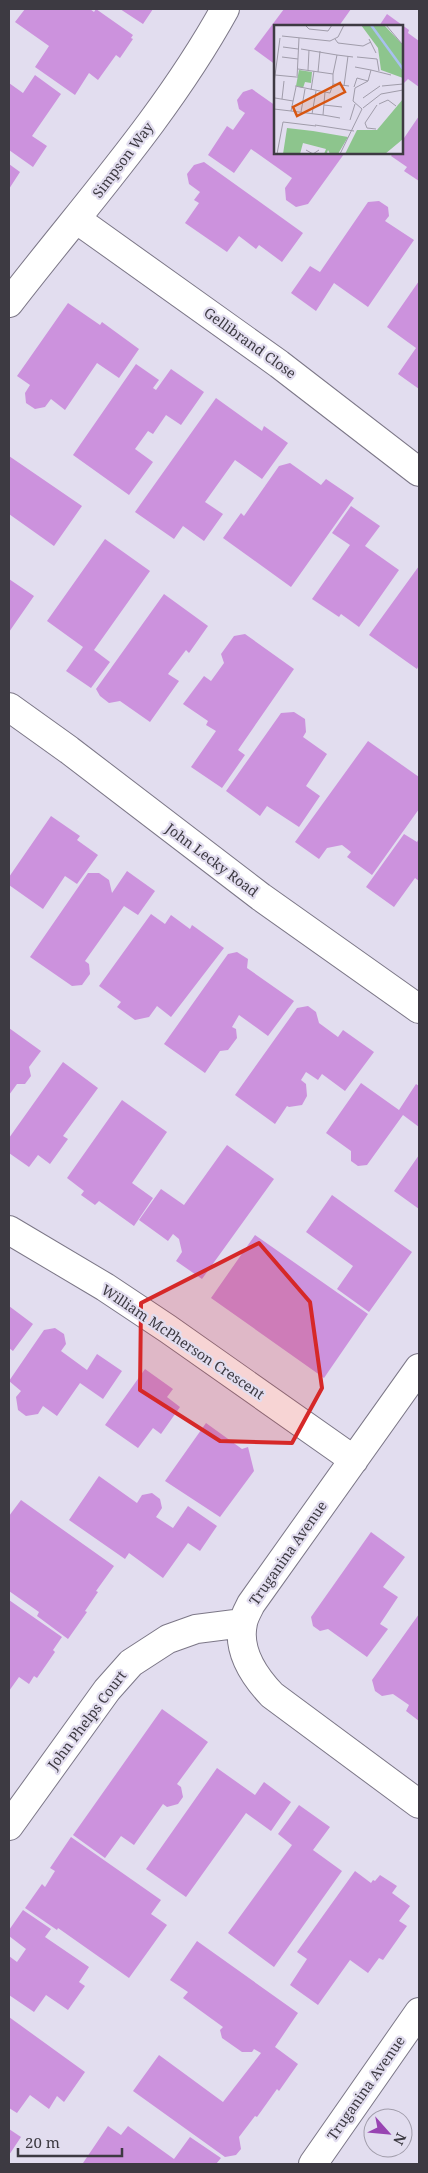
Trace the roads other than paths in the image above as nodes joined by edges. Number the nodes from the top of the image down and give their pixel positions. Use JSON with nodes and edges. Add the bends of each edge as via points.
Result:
{"nodes":[{"id":1,"x":225,"y":9,"type":"edge"},
{"id":2,"x":76,"y":219,"type":"junction"},
{"id":3,"x":9,"y":304,"type":"edge"},
{"id":4,"x":419,"y":472,"type":"edge"},
{"id":5,"x":9,"y":707,"type":"edge"},
{"id":6,"x":419,"y":1009,"type":"edge"},
{"id":7,"x":9,"y":1230,"type":"edge"},
{"id":8,"x":419,"y":1368,"type":"edge"},
{"id":9,"x":354,"y":1460,"type":"junction"},
{"id":10,"x":243,"y":1623,"type":"junction"},
{"id":11,"x":419,"y":1804,"type":"edge"},
{"id":12,"x":9,"y":1826,"type":"edge"},
{"id":13,"x":419,"y":2012,"type":"edge"},
{"id":14,"x":313,"y":2164,"type":"edge"}],
"edges":[{"from":1,"to":2,"type":"street","name":"Simpson Way","via":[[181,84]]},
{"from":2,"to":3,"type":"street","name":"Simpson Way"},
{"from":2,"to":4,"type":"street","name":"Gellibrand Close","via":[[279,364]]},
{"from":5,"to":6,"type":"street","name":"John Lecky Road","via":[[261,897]]},
{"from":7,"to":9,"type":"street","name":"William McPherson Crescent","via":[[161,1324]]},
{"from":8,"to":9,"type":"street","name":"Truganina Avenue"},
{"from":9,"to":10,"type":"street","name":"Truganina Avenue","via":[[251,1604]]},
{"from":10,"to":11,"type":"street","name":"Truganina Avenue","via":[[248,1661],[266,1689]]},
{"from":10,"to":12,"type":"street","name":"John Phelps Court","via":[[196,1629],[168,1639],[131,1663],[107,1690]]},
{"from":13,"to":14,"type":"street","name":"Truganina Avenue"}]}
